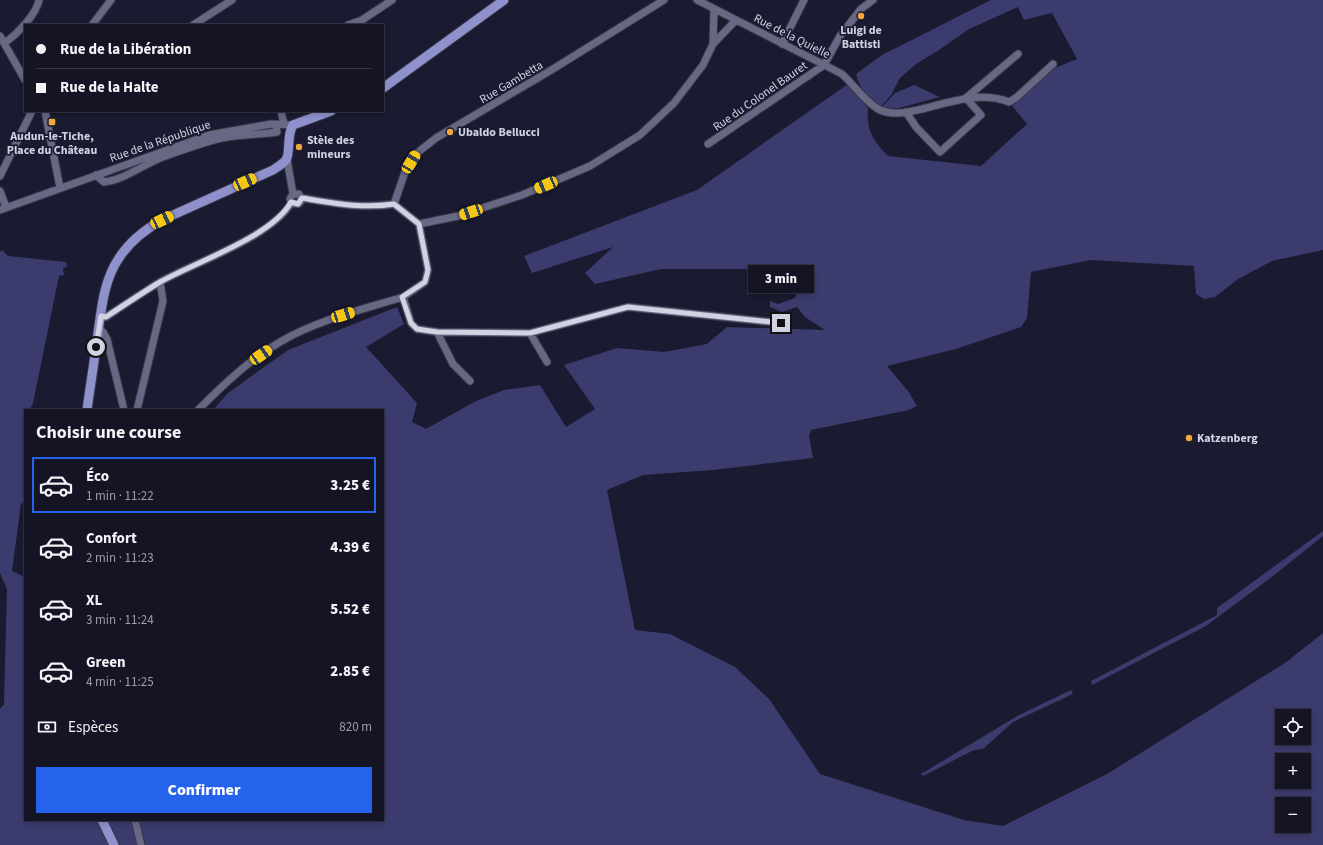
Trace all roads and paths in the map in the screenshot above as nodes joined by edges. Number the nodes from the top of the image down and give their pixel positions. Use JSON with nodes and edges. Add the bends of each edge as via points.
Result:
{"nodes":[{"id":1,"x":39,"y":0,"type":"edge"},
{"id":2,"x":111,"y":0,"type":"edge"},
{"id":3,"x":232,"y":0,"type":"edge"},
{"id":4,"x":392,"y":0,"type":"edge"},
{"id":5,"x":504,"y":0,"type":"edge"},
{"id":6,"x":664,"y":0,"type":"edge"},
{"id":7,"x":697,"y":0,"type":"edge"},
{"id":8,"x":804,"y":0,"type":"edge"},
{"id":9,"x":873,"y":0,"type":"edge"},
{"id":10,"x":714,"y":9,"type":"junction"},
{"id":11,"x":736,"y":20,"type":"junction"},
{"id":12,"x":93,"y":24,"type":"edge"},
{"id":13,"x":195,"y":24,"type":"edge"},
{"id":14,"x":351,"y":24,"type":"edge"},
{"id":15,"x":0,"y":36,"type":"edge"},
{"id":16,"x":5,"y":43,"type":"junction"},
{"id":17,"x":713,"y":44,"type":"junction"},
{"id":18,"x":782,"y":44,"type":"junction"},
{"id":19,"x":1018,"y":54,"type":"dead end"},
{"id":20,"x":1053,"y":64,"type":"dead end"},
{"id":21,"x":824,"y":65,"type":"junction"},
{"id":22,"x":24,"y":78,"type":"edge"},
{"id":23,"x":384,"y":87,"type":"edge"},
{"id":24,"x":966,"y":98,"type":"junction"},
{"id":25,"x":32,"y":112,"type":"edge"},
{"id":26,"x":44,"y":112,"type":"edge"},
{"id":27,"x":282,"y":112,"type":"edge"},
{"id":28,"x":328,"y":112,"type":"edge"},
{"id":29,"x":906,"y":112,"type":"junction"},
{"id":30,"x":288,"y":124,"type":"junction"},
{"id":31,"x":276,"y":128,"type":"junction"},
{"id":32,"x":708,"y":144,"type":"dead end"},
{"id":33,"x":287,"y":159,"type":"junction"},
{"id":34,"x":96,"y":175,"type":"junction"},
{"id":35,"x":0,"y":176,"type":"edge"},
{"id":36,"x":60,"y":188,"type":"junction"},
{"id":37,"x":0,"y":192,"type":"edge"},
{"id":38,"x":293,"y":194,"type":"junction"},
{"id":39,"x":302,"y":198,"type":"junction"},
{"id":40,"x":291,"y":202,"type":"junction"},
{"id":41,"x":394,"y":204,"type":"junction"},
{"id":42,"x":3,"y":208,"type":"edge"},
{"id":43,"x":419,"y":224,"type":"junction"},
{"id":44,"x":160,"y":282,"type":"junction"},
{"id":45,"x":402,"y":297,"type":"junction"},
{"id":46,"x":101,"y":316,"type":"junction"},
{"id":47,"x":781,"y":323,"type":"dead end"},
{"id":48,"x":99,"y":330,"type":"junction"},
{"id":49,"x":437,"y":332,"type":"junction"},
{"id":50,"x":530,"y":333,"type":"junction"},
{"id":51,"x":547,"y":362,"type":"dead end"},
{"id":52,"x":470,"y":381,"type":"dead end"},
{"id":53,"x":86,"y":409,"type":"edge"},
{"id":54,"x":124,"y":409,"type":"edge"},
{"id":55,"x":137,"y":409,"type":"edge"},
{"id":56,"x":199,"y":409,"type":"edge"},
{"id":57,"x":102,"y":821,"type":"edge"},
{"id":58,"x":135,"y":821,"type":"edge"},
{"id":59,"x":114,"y":845,"type":"edge"},
{"id":60,"x":141,"y":845,"type":"edge"}],
"edges":[{"from":1,"to":16,"type":"street","via":[[28,19]]},
{"from":2,"to":12,"type":"street"},
{"from":3,"to":13,"type":"street"},
{"from":4,"to":14,"type":"street","via":[[362,20]]},
{"from":5,"to":23,"type":"main road"},
{"from":6,"to":41,"type":"street","name":"Rue Gambetta","via":[[436,138],[417,153],[405,172]]},
{"from":7,"to":10,"type":"street","name":"Rue de la Quielle"},
{"from":8,"to":18,"type":"street"},
{"from":9,"to":21,"type":"street","via":[[861,9],[840,36]]},
{"from":10,"to":11,"type":"street","name":"Rue de la Quielle"},
{"from":10,"to":17,"type":"street"},
{"from":11,"to":17,"type":"street"},
{"from":11,"to":18,"type":"street","name":"Rue de la Quielle"},
{"from":15,"to":16,"type":"street"},
{"from":16,"to":22,"type":"street"},
{"from":17,"to":43,"type":"street","via":[[703,65],[674,103],[640,135],[590,166],[522,195],[458,216]]},
{"from":18,"to":21,"type":"street","name":"Rue de la Quielle"},
{"from":19,"to":24,"type":"street"},
{"from":20,"to":24,"type":"street","via":[[1017,98],[1009,102]]},
{"from":21,"to":29,"type":"street","name":"Rue de la Quielle","via":[[842,74],[879,109],[888,113]]},
{"from":21,"to":32,"type":"street","name":"Rue du Colonel Bauret"},
{"from":24,"to":29,"type":"street","name":"Rue de la Quielle"},
{"from":24,"to":29,"type":"street","via":[[981,115],[940,152],[916,127]]},
{"from":25,"to":35,"type":"street"},
{"from":26,"to":36,"type":"street"},
{"from":27,"to":30,"type":"street"},
{"from":28,"to":30,"type":"main road"},
{"from":30,"to":31,"type":"street","name":"Rue de la République"},
{"from":30,"to":33,"type":"main road"},
{"from":31,"to":34,"type":"street","name":"Rue de la République","via":[[209,135]]},
{"from":31,"to":34,"type":"street","via":[[203,144],[145,164],[110,182],[104,182]]},
{"from":33,"to":38,"type":"street"},
{"from":33,"to":46,"type":"main road","via":[[272,170],[145,230],[118,259],[109,277]]},
{"from":34,"to":36,"type":"street","name":"Rue de la République"},
{"from":36,"to":42,"type":"street","name":"Rue de la République"},
{"from":37,"to":42,"type":"street"},
{"from":38,"to":39,"type":"street","via":[[299,194]]},
{"from":38,"to":40,"type":"street"},
{"from":39,"to":40,"type":"street","via":[[298,204]]},
{"from":39,"to":41,"type":"street","via":[[355,206]]},
{"from":40,"to":44,"type":"street","via":[[286,212],[274,222],[244,241]]},
{"from":41,"to":43,"type":"street"},
{"from":43,"to":45,"type":"street","via":[[428,270],[425,282]]},
{"from":44,"to":46,"type":"street","via":[[106,317]]},
{"from":44,"to":55,"type":"street","via":[[163,301]]},
{"from":45,"to":49,"type":"street","via":[[411,323],[417,329]]},
{"from":45,"to":56,"type":"street","via":[[343,315],[280,342],[224,384]]},
{"from":46,"to":48,"type":"main road"},
{"from":47,"to":50,"type":"street","via":[[628,307]]},
{"from":48,"to":53,"type":"main road"},
{"from":48,"to":54,"type":"street","via":[[107,339]]},
{"from":49,"to":50,"type":"street"},
{"from":49,"to":52,"type":"street","via":[[453,364]]},
{"from":50,"to":51,"type":"street"},
{"from":57,"to":59,"type":"main road"},
{"from":58,"to":60,"type":"street"}]}
